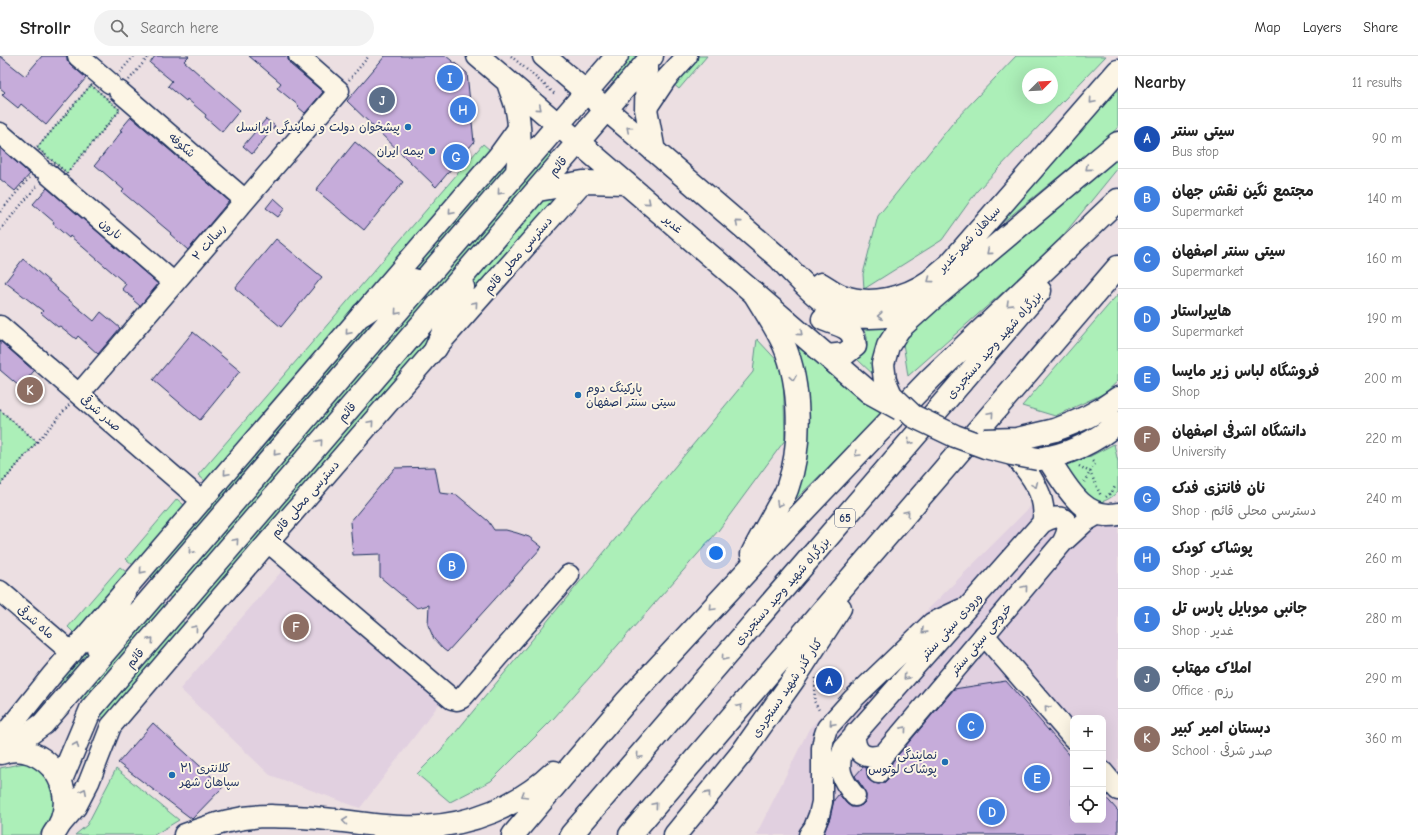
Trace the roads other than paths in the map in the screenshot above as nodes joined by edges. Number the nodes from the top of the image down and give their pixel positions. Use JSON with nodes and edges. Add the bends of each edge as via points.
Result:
{"nodes":[{"id":1,"x":78,"y":56,"type":"edge"},
{"id":2,"x":299,"y":56,"type":"edge"},
{"id":3,"x":478,"y":56,"type":"edge"},
{"id":4,"x":544,"y":56,"type":"edge"},
{"id":5,"x":686,"y":56,"type":"edge"},
{"id":6,"x":650,"y":59,"type":"edge"},
{"id":7,"x":613,"y":60,"type":"edge"},
{"id":8,"x":1118,"y":71,"type":"edge"},
{"id":9,"x":508,"y":82,"type":"junction"},
{"id":10,"x":629,"y":83,"type":"junction"},
{"id":11,"x":586,"y":91,"type":"junction"},
{"id":12,"x":646,"y":109,"type":"junction"},
{"id":13,"x":606,"y":110,"type":"junction"},
{"id":14,"x":558,"y":124,"type":"junction"},
{"id":15,"x":519,"y":127,"type":"junction"},
{"id":16,"x":0,"y":133,"type":"edge"},
{"id":17,"x":578,"y":142,"type":"junction"},
{"id":18,"x":1118,"y":143,"type":"edge"},
{"id":19,"x":535,"y":151,"type":"junction"},
{"id":20,"x":654,"y":151,"type":"junction"},
{"id":21,"x":555,"y":169,"type":"junction"},
{"id":22,"x":517,"y":171,"type":"junction"},
{"id":23,"x":583,"y":182,"type":"junction"},
{"id":24,"x":626,"y":183,"type":"junction"},
{"id":25,"x":538,"y":190,"type":"junction"},
{"id":26,"x":245,"y":200,"type":"junction"},
{"id":27,"x":1118,"y":200,"type":"edge"},
{"id":28,"x":772,"y":252,"type":"junction"},
{"id":29,"x":438,"y":263,"type":"junction"},
{"id":30,"x":472,"y":265,"type":"junction"},
{"id":31,"x":1118,"y":267,"type":"edge"},
{"id":32,"x":174,"y":283,"type":"junction"},
{"id":33,"x":754,"y":293,"type":"junction"},
{"id":34,"x":930,"y":301,"type":"junction"},
{"id":35,"x":363,"y":314,"type":"junction"},
{"id":36,"x":0,"y":326,"type":"edge"},
{"id":37,"x":436,"y":348,"type":"junction"},
{"id":38,"x":828,"y":356,"type":"junction"},
{"id":39,"x":877,"y":387,"type":"junction"},
{"id":40,"x":79,"y":394,"type":"junction"},
{"id":41,"x":1118,"y":398,"type":"edge"},
{"id":42,"x":1117,"y":427,"type":"edge"},
{"id":43,"x":955,"y":436,"type":"junction"},
{"id":44,"x":1012,"y":454,"type":"junction"},
{"id":45,"x":1043,"y":458,"type":"junction"},
{"id":46,"x":202,"y":501,"type":"junction"},
{"id":47,"x":1106,"y":509,"type":"edge"},
{"id":48,"x":1042,"y":523,"type":"junction"},
{"id":49,"x":889,"y":533,"type":"junction"},
{"id":50,"x":268,"y":542,"type":"junction"},
{"id":51,"x":1062,"y":544,"type":"junction"},
{"id":52,"x":569,"y":575,"type":"dead end"},
{"id":53,"x":739,"y":579,"type":"junction"},
{"id":54,"x":0,"y":591,"type":"edge"},
{"id":55,"x":124,"y":593,"type":"junction"},
{"id":56,"x":970,"y":606,"type":"junction"},
{"id":57,"x":984,"y":635,"type":"junction"},
{"id":58,"x":72,"y":653,"type":"junction"},
{"id":59,"x":87,"y":672,"type":"junction"},
{"id":60,"x":625,"y":703,"type":"junction"},
{"id":61,"x":855,"y":733,"type":"junction"},
{"id":62,"x":1070,"y":735,"type":"edge"},
{"id":63,"x":2,"y":748,"type":"edge"},
{"id":64,"x":884,"y":754,"type":"junction"},
{"id":65,"x":878,"y":773,"type":"dead end"},
{"id":66,"x":1106,"y":776,"type":"edge"},
{"id":67,"x":61,"y":780,"type":"junction"},
{"id":68,"x":1118,"y":790,"type":"edge"},
{"id":69,"x":855,"y":796,"type":"dead end"},
{"id":70,"x":53,"y":834,"type":"edge"},
{"id":71,"x":185,"y":835,"type":"edge"},
{"id":72,"x":513,"y":835,"type":"edge"},
{"id":73,"x":571,"y":835,"type":"edge"},
{"id":74,"x":630,"y":835,"type":"edge"},
{"id":75,"x":675,"y":835,"type":"edge"},
{"id":76,"x":809,"y":835,"type":"edge"}],
"edges":[{"from":1,"to":26,"type":"street","name":"شکوفه","via":[[110,92]]},
{"from":2,"to":26,"type":"street","name":"رسالت ۲","via":[[339,91]]},
{"from":3,"to":9,"type":"main road","name":"غدیر"},
{"from":4,"to":11,"type":"main road"},
{"from":5,"to":12,"type":"street","via":[[666,79]]},
{"from":6,"to":10,"type":"main road","name":"قائم"},
{"from":6,"to":12,"type":"main road"},
{"from":7,"to":10,"type":"main road","via":[[603,76],[606,83],[615,88]]},
{"from":7,"to":11,"type":"main road"},
{"from":8,"to":28,"type":"main road","name":"سپاهان شهر-غدیر","one_way":true,"via":[[948,265],[914,290],[881,300],[861,301],[841,296]]},
{"from":9,"to":14,"type":"main road","name":"غدیر","one_way":true},
{"from":9,"to":15,"type":"main road","via":[[516,106]]},
{"from":10,"to":13,"type":"main road","name":"قائم"},
{"from":11,"to":13,"type":"main road"},
{"from":11,"to":14,"type":"main road"},
{"from":12,"to":20,"type":"main road"},
{"from":13,"to":17,"type":"main road","name":"قائم"},
{"from":20,"to":13,"type":"main road","one_way":true},
{"from":14,"to":17,"type":"main road","name":"غدیر"},
{"from":14,"to":19,"type":"main road"},
{"from":15,"to":22,"type":"main road"},
{"from":15,"to":35,"type":"street","one_way":true,"via":[[498,156]]},
{"from":16,"to":32,"type":"street","name":"نارون"},
{"from":17,"to":21,"type":"main road","name":"قائم"},
{"from":17,"to":24,"type":"main road","name":"غدیر"},
{"from":18,"to":34,"type":"main road","one_way":true},
{"from":19,"to":21,"type":"main road","via":[[543,144],[548,144],[556,150],[559,159]]},
{"from":19,"to":22,"type":"main road"},
{"from":28,"to":20,"type":"main road","one_way":true},
{"from":21,"to":25,"type":"main road","name":"قائم"},
{"from":22,"to":29,"type":"main road","one_way":true},
{"from":23,"to":24,"type":"main road"},
{"from":23,"to":25,"type":"main road"},
{"from":37,"to":23,"type":"street","name":"دسترسی محلی قائم","one_way":true},
{"from":24,"to":33,"type":"main road","name":"غدیر","one_way":true},
{"from":25,"to":30,"type":"main road","name":"قائم"},
{"from":26,"to":32,"type":"street","name":"رسالت ۲"},
{"from":27,"to":53,"type":"main road","one_way":true,"via":[[931,378]]},
{"from":27,"to":73,"type":"main road","name":"بزرگراه شهید وحید دستجردی","number":"65","one_way":true},
{"from":34,"to":28,"type":"main road","one_way":true,"via":[[894,315],[852,315],[837,310],[825,302]]},
{"from":28,"to":38,"type":"main road","via":[[790,290],[823,319],[848,328],[854,338],[854,346],[846,354]]},
{"from":29,"to":35,"type":"main road"},
{"from":29,"to":59,"type":"main road","one_way":true},
{"from":30,"to":37,"type":"main road"},
{"from":67,"to":30,"type":"main road","name":"قائم","one_way":true,"via":[[91,709]]},
{"from":49,"to":31,"type":"main road","one_way":true},
{"from":32,"to":40,"type":"street","name":"رسالت ۲"},
{"from":33,"to":38,"type":"main road","name":"غدیر","one_way":true},
{"from":33,"to":53,"type":"main road","one_way":true,"via":[[785,346],[797,403],[798,434],[788,487]]},
{"from":34,"to":39,"type":"main road","via":[[899,329],[888,346]]},
{"from":35,"to":46,"type":"street","one_way":true},
{"from":36,"to":40,"type":"street","name":"صدر شرقی"},
{"from":50,"to":37,"type":"street","name":"دسترسی محلی قائم","one_way":true},
{"from":38,"to":39,"type":"main road","name":"غدیر"},
{"from":39,"to":43,"type":"main road","bridge":true,"via":[[891,395],[913,416]]},
{"from":40,"to":46,"type":"street","name":"صدر شرقی"},
{"from":41,"to":43,"type":"main road","bridge":true,"via":[[1083,420],[1056,430],[1017,439],[990,440]]},
{"from":42,"to":45,"type":"main road","via":[[1086,444]]},
{"from":43,"to":44,"type":"main road","bridge":true},
{"from":44,"to":45,"type":"main road","bridge":true},
{"from":44,"to":48,"type":"street","one_way":true,"via":[[1025,467],[1039,493],[1043,506]]},
{"from":45,"to":47,"type":"main road","via":[[1085,508]]},
{"from":46,"to":55,"type":"street","one_way":true},
{"from":47,"to":51,"type":"street","name":"خروجی سیتی سنتر","via":[[1086,521]]},
{"from":48,"to":51,"type":"street","via":[[1055,517],[1066,520],[1068,532]]},
{"from":48,"to":56,"type":"street","name":"ورودی سیتی سنتر"},
{"from":74,"to":49,"type":"main road","one_way":true},
{"from":75,"to":49,"type":"main road","name":"کنار گذر شهید دستجردی","one_way":true,"via":[[741,754]]},
{"from":50,"to":52,"type":"street","via":[[452,700],[462,698]]},
{"from":70,"to":50,"type":"street","name":"دسترسی محلی قائم","one_way":true,"via":[[76,807],[89,782],[111,726]]},
{"from":57,"to":51,"type":"street","name":"خروجی سیتی سنتر","one_way":true},
{"from":53,"to":60,"type":"main road","one_way":true},
{"from":54,"to":58,"type":"street","name":"ماه شرقی"},
{"from":55,"to":58,"type":"street"},
{"from":55,"to":59,"type":"main road"},
{"from":56,"to":61,"type":"street","name":"ورودی سیتی سنتر","one_way":true},
{"from":56,"to":76,"type":"street","one_way":true,"via":[[932,623],[852,699],[827,728],[822,748],[822,802],[814,828]]},
{"from":62,"to":57,"type":"street","one_way":true},
{"from":64,"to":57,"type":"street","name":"خروجی سیتی سنتر","one_way":true},
{"from":58,"to":63,"type":"street"},
{"from":59,"to":63,"type":"main road","via":[[43,724]]},
{"from":60,"to":71,"type":"main road","one_way":true,"via":[[540,785],[511,803],[481,816],[454,824],[422,828],[390,827],[332,819],[246,818],[216,823]]},
{"from":60,"to":72,"type":"main road"},
{"from":61,"to":64,"type":"street","via":[[857,748],[862,754],[869,757]]},
{"from":61,"to":69,"type":"street","name":"ورودی سیتی سنتر","via":[[844,747],[840,758],[840,771],[846,785]]},
{"from":63,"to":67,"type":"main road","via":[[38,756],[51,766]]},
{"from":64,"to":65,"type":"street","name":"خروجی سیتی سنتر","via":[[878,762]]},
{"from":66,"to":68,"type":"street"},
{"from":67,"to":70,"type":"main road","via":[[66,803],[62,819]]}]}
